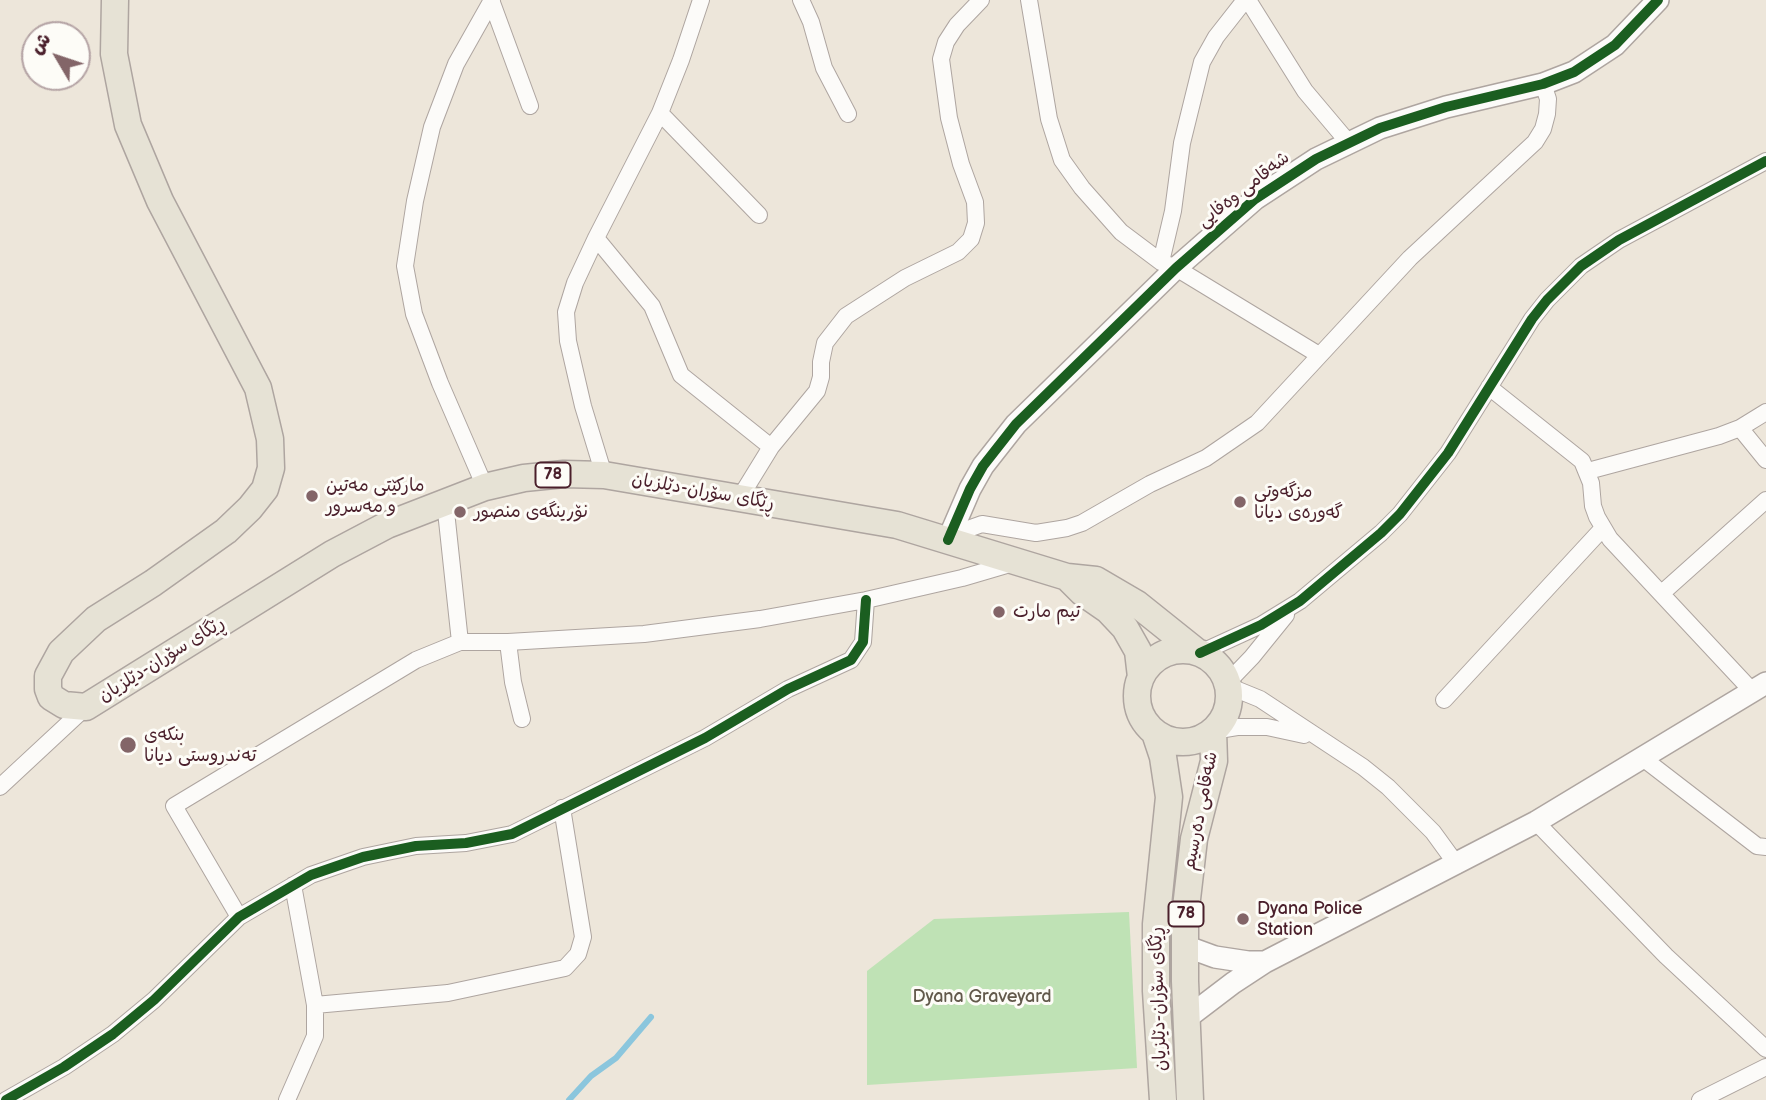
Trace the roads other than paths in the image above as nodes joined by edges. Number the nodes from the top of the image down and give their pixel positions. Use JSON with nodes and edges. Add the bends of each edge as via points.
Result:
{"nodes":[{"id":1,"x":115,"y":0,"type":"edge"},
{"id":2,"x":492,"y":0,"type":"edge"},
{"id":3,"x":701,"y":0,"type":"edge"},
{"id":4,"x":801,"y":0,"type":"edge"},
{"id":5,"x":981,"y":0,"type":"edge"},
{"id":6,"x":1029,"y":0,"type":"edge"},
{"id":7,"x":1246,"y":0,"type":"edge"},
{"id":8,"x":1658,"y":0,"type":"edge"},
{"id":9,"x":1543,"y":84,"type":"junction"},
{"id":10,"x":530,"y":106,"type":"dead end"},
{"id":11,"x":660,"y":113,"type":"junction"},
{"id":12,"x":848,"y":114,"type":"dead end"},
{"id":13,"x":1348,"y":142,"type":"junction"},
{"id":14,"x":1766,"y":161,"type":"edge"},
{"id":15,"x":759,"y":215,"type":"dead end"},
{"id":16,"x":596,"y":238,"type":"junction"},
{"id":17,"x":1169,"y":265,"type":"junction"},
{"id":18,"x":1319,"y":355,"type":"junction"},
{"id":19,"x":1489,"y":387,"type":"junction"},
{"id":20,"x":1766,"y":412,"type":"edge"},
{"id":21,"x":1740,"y":428,"type":"junction"},
{"id":22,"x":771,"y":447,"type":"junction"},
{"id":23,"x":1766,"y":460,"type":"edge"},
{"id":24,"x":1588,"y":471,"type":"junction"},
{"id":25,"x":604,"y":475,"type":"junction"},
{"id":26,"x":485,"y":487,"type":"junction"},
{"id":27,"x":739,"y":499,"type":"junction"},
{"id":28,"x":1766,"y":500,"type":"edge"},
{"id":29,"x":445,"y":502,"type":"junction"},
{"id":30,"x":1602,"y":528,"type":"junction"},
{"id":31,"x":952,"y":541,"type":"junction"},
{"id":32,"x":1016,"y":562,"type":"junction"},
{"id":33,"x":1067,"y":576,"type":"junction"},
{"id":34,"x":1662,"y":593,"type":"junction"},
{"id":35,"x":866,"y":600,"type":"junction"},
{"id":36,"x":1300,"y":601,"type":"junction"},
{"id":37,"x":460,"y":642,"type":"junction"},
{"id":38,"x":508,"y":642,"type":"junction"},
{"id":39,"x":1199,"y":653,"type":"junction"},
{"id":40,"x":1141,"y":677,"type":"junction"},
{"id":41,"x":1227,"y":684,"type":"junction"},
{"id":42,"x":1759,"y":688,"type":"edge"},
{"id":43,"x":1444,"y":700,"type":"dead end"},
{"id":44,"x":86,"y":707,"type":"junction"},
{"id":45,"x":522,"y":719,"type":"dead end"},
{"id":46,"x":1213,"y":731,"type":"junction"},
{"id":47,"x":1155,"y":733,"type":"junction"},
{"id":48,"x":1318,"y":739,"type":"junction"},
{"id":49,"x":1644,"y":759,"type":"junction"},
{"id":50,"x":0,"y":787,"type":"edge"},
{"id":51,"x":562,"y":808,"type":"junction"},
{"id":52,"x":1536,"y":822,"type":"junction"},
{"id":53,"x":1766,"y":847,"type":"edge"},
{"id":54,"x":1457,"y":865,"type":"junction"},
{"id":55,"x":293,"y":885,"type":"junction"},
{"id":56,"x":239,"y":917,"type":"junction"},
{"id":57,"x":1185,"y":946,"type":"junction"},
{"id":58,"x":1265,"y":961,"type":"junction"},
{"id":59,"x":315,"y":1004,"type":"junction"},
{"id":60,"x":1188,"y":1018,"type":"junction"},
{"id":61,"x":1765,"y":1048,"type":"edge"},
{"id":62,"x":1766,"y":1067,"type":"edge"},
{"id":63,"x":6,"y":1100,"type":"edge"},
{"id":64,"x":287,"y":1100,"type":"edge"},
{"id":65,"x":1163,"y":1100,"type":"edge"},
{"id":66,"x":1190,"y":1100,"type":"edge"},
{"id":67,"x":1700,"y":1100,"type":"edge"}],
"edges":[{"from":1,"to":44,"type":"main road","name":"ڕێگای سۆران-دێلزیان","via":[[114,54],[128,125],[160,201],[258,388],[270,439],[271,468],[265,489],[226,531],[96,619],[61,652],[48,676],[51,697],[64,705]]},
{"from":2,"to":10,"type":"street"},
{"from":2,"to":26,"type":"street","via":[[456,64],[432,127],[405,266],[414,314]]},
{"from":3,"to":11,"type":"street"},
{"from":4,"to":12,"type":"street","via":[[824,68]]},
{"from":5,"to":22,"type":"street","via":[[957,24],[941,59],[949,118],[975,202],[971,239],[846,316],[825,343],[817,391]]},
{"from":6,"to":17,"type":"street","via":[[1049,119],[1062,160],[1121,232]]},
{"from":7,"to":13,"type":"street","via":[[1305,90]]},
{"from":7,"to":17,"type":"street","via":[[1202,62],[1182,144]]},
{"from":8,"to":9,"type":"street","name":"شەقامی وەفایی","via":[[1602,55]]},
{"from":9,"to":13,"type":"street","name":"شەقامی وەفایی","via":[[1413,117]]},
{"from":9,"to":18,"type":"street","via":[[1547,114],[1535,142],[1410,258]]},
{"from":11,"to":15,"type":"street"},
{"from":11,"to":16,"type":"street"},
{"from":13,"to":17,"type":"street","name":"شەقامی وەفایی","via":[[1284,178]]},
{"from":14,"to":19,"type":"street","via":[[1619,240],[1581,266],[1532,319]]},
{"from":16,"to":22,"type":"street","via":[[652,306],[681,375]]},
{"from":16,"to":25,"type":"street","via":[[566,312],[580,393]]},
{"from":17,"to":18,"type":"street"},
{"from":17,"to":31,"type":"street","name":"شەقامی وەفایی","via":[[999,444],[970,489]]},
{"from":18,"to":31,"type":"street","via":[[1279,401],[1233,442],[1082,523],[1036,533],[982,524]]},
{"from":19,"to":24,"type":"street","via":[[1574,453]]},
{"from":19,"to":36,"type":"street","via":[[1417,495],[1381,533]]},
{"from":20,"to":21,"type":"street"},
{"from":21,"to":23,"type":"street"},
{"from":21,"to":24,"type":"street"},
{"from":22,"to":27,"type":"street"},
{"from":24,"to":30,"type":"street"},
{"from":25,"to":26,"type":"main road","name":"ڕێگای سۆران-دێلزیان","number":"78","via":[[524,478]]},
{"from":25,"to":27,"type":"main road","name":"ڕێگای سۆران-دێلزیان","number":"78"},
{"from":26,"to":29,"type":"main road","name":"ڕێگای سۆران-دێلزیان","number":"78"},
{"from":27,"to":31,"type":"main road","name":"ڕێگای سۆران-دێلزیان","number":"78","via":[[871,520]]},
{"from":28,"to":34,"type":"street"},
{"from":29,"to":37,"type":"street"},
{"from":29,"to":44,"type":"main road","name":"ڕێگای سۆران-دێلزیان","number":"78","via":[[332,554]]},
{"from":30,"to":34,"type":"street"},
{"from":30,"to":43,"type":"street"},
{"from":31,"to":32,"type":"main road","name":"ڕێگای سۆران-دێلزیان","number":"78"},
{"from":32,"to":33,"type":"main road","name":"ڕێگای سۆران-دێلزیان","number":"78"},
{"from":32,"to":35,"type":"street"},
{"from":33,"to":39,"type":"main road","name":"ڕێگای سۆران-دێلزیان","via":[[1096,580],[1117,591]]},
{"from":33,"to":40,"type":"main road","name":"ڕێگای سۆران-دێلزیان","via":[[1125,628],[1138,651]]},
{"from":34,"to":42,"type":"street"},
{"from":35,"to":38,"type":"street","via":[[644,634]]},
{"from":35,"to":51,"type":"street","via":[[863,642],[851,660]]},
{"from":36,"to":39,"type":"street"},
{"from":36,"to":41,"type":"street"},
{"from":37,"to":38,"type":"street"},
{"from":37,"to":56,"type":"street","via":[[365,689],[174,806]]},
{"from":38,"to":45,"type":"street"},
{"from":39,"to":40,"type":"main road","via":[[1164,654]]},
{"from":39,"to":41,"type":"main road","via":[[1220,668]]},
{"from":40,"to":47,"type":"main road","via":[[1137,702]]},
{"from":41,"to":46,"type":"main road","via":[[1227,710]]},
{"from":41,"to":48,"type":"street","via":[[1260,699]]},
{"from":42,"to":49,"type":"street"},
{"from":44,"to":50,"type":"street"},
{"from":46,"to":47,"type":"main road","via":[[1184,743]]},
{"from":46,"to":48,"type":"street","via":[[1267,727]]},
{"from":46,"to":57,"type":"main road","name":"شەقامی دەرسیم","number":"78","via":[[1214,761],[1188,877]]},
{"from":47,"to":65,"type":"main road","name":"ڕێگای سۆران-دێلزیان","number":"78","via":[[1169,797],[1156,924]]},
{"from":48,"to":54,"type":"street","via":[[1388,787],[1433,832]]},
{"from":49,"to":52,"type":"street"},
{"from":49,"to":53,"type":"street","via":[[1758,846]]},
{"from":51,"to":55,"type":"street","via":[[512,834],[363,857]]},
{"from":51,"to":59,"type":"street","via":[[583,937],[578,954],[565,968],[448,993]]},
{"from":52,"to":54,"type":"street"},
{"from":52,"to":61,"type":"street","via":[[1666,956]]},
{"from":54,"to":58,"type":"street"},
{"from":55,"to":56,"type":"street"},
{"from":55,"to":59,"type":"street"},
{"from":56,"to":63,"type":"street","via":[[113,1034]]},
{"from":57,"to":58,"type":"street","via":[[1220,958]]},
{"from":57,"to":60,"type":"main road","name":"شەقامی دەرسیم","number":"78"},
{"from":58,"to":60,"type":"street"},
{"from":59,"to":64,"type":"street","via":[[315,1036]]},
{"from":60,"to":66,"type":"main road","name":"شەقامی دەرسیم","number":"78"},
{"from":62,"to":67,"type":"street"}]}
